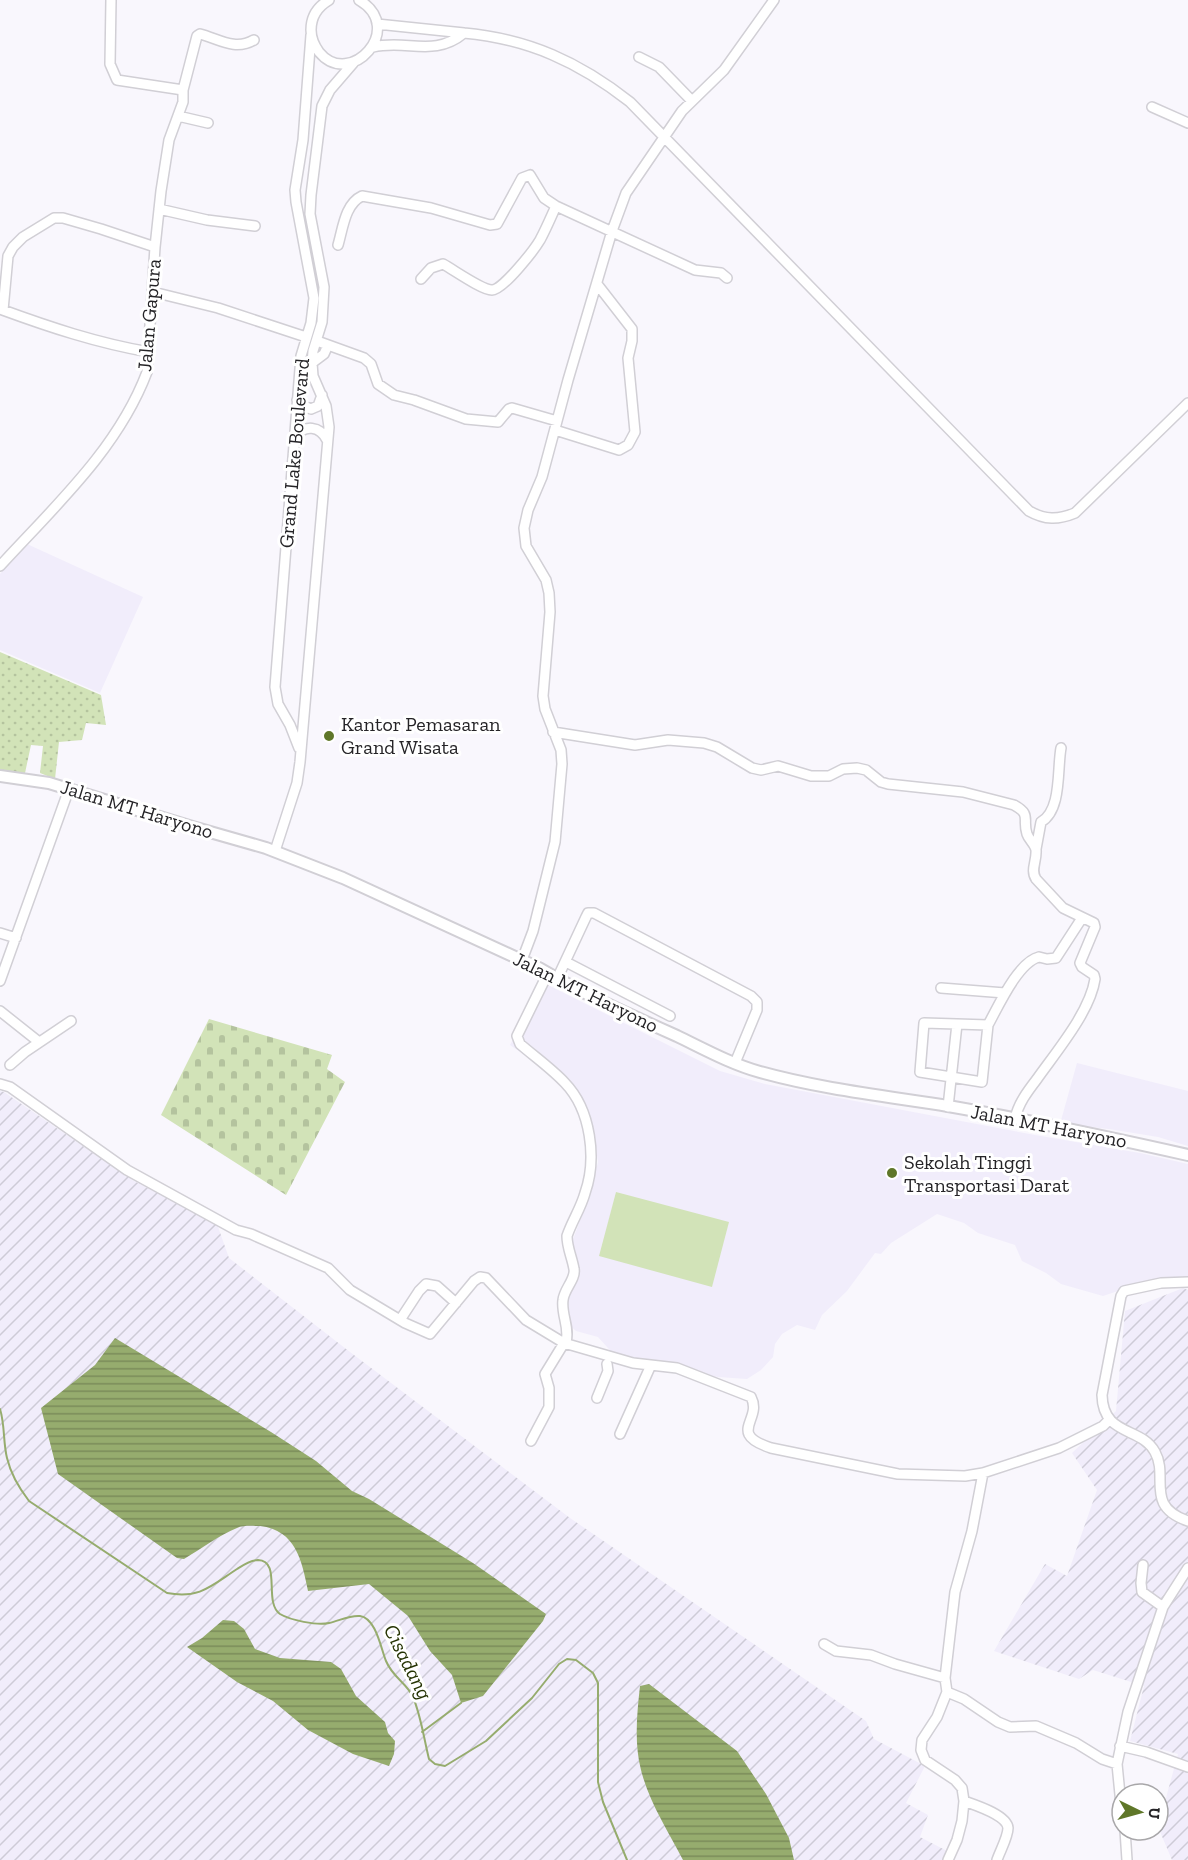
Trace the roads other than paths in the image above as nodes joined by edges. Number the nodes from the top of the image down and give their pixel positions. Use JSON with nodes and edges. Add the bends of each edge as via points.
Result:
{"nodes":[{"id":1,"x":111,"y":0,"type":"edge"},
{"id":2,"x":774,"y":0,"type":"edge"},
{"id":3,"x":326,"y":1,"type":"edge"},
{"id":4,"x":363,"y":1,"type":"edge"},
{"id":5,"x":377,"y":24,"type":"junction"},
{"id":6,"x":464,"y":33,"type":"junction"},
{"id":7,"x":311,"y":35,"type":"junction"},
{"id":8,"x":254,"y":40,"type":"dead end"},
{"id":9,"x":373,"y":47,"type":"junction"},
{"id":10,"x":639,"y":57,"type":"dead end"},
{"id":11,"x":355,"y":61,"type":"junction"},
{"id":12,"x":183,"y":90,"type":"junction"},
{"id":13,"x":692,"y":101,"type":"junction"},
{"id":14,"x":1152,"y":107,"type":"dead end"},
{"id":15,"x":178,"y":116,"type":"junction"},
{"id":16,"x":208,"y":123,"type":"dead end"},
{"id":17,"x":1188,"y":123,"type":"edge"},
{"id":18,"x":665,"y":138,"type":"junction"},
{"id":19,"x":556,"y":206,"type":"junction"},
{"id":20,"x":159,"y":209,"type":"junction"},
{"id":21,"x":255,"y":226,"type":"dead end"},
{"id":22,"x":612,"y":231,"type":"junction"},
{"id":23,"x":338,"y":244,"type":"dead end"},
{"id":24,"x":155,"y":247,"type":"junction"},
{"id":25,"x":727,"y":278,"type":"dead end"},
{"id":26,"x":421,"y":279,"type":"dead end"},
{"id":27,"x":597,"y":284,"type":"junction"},
{"id":28,"x":153,"y":292,"type":"junction"},
{"id":29,"x":2,"y":309,"type":"edge"},
{"id":30,"x":306,"y":337,"type":"junction"},
{"id":31,"x":317,"y":341,"type":"junction"},
{"id":32,"x":328,"y":345,"type":"junction"},
{"id":33,"x":149,"y":352,"type":"junction"},
{"id":34,"x":312,"y":363,"type":"junction"},
{"id":35,"x":322,"y":395,"type":"junction"},
{"id":36,"x":297,"y":400,"type":"junction"},
{"id":37,"x":1188,"y":403,"type":"edge"},
{"id":38,"x":556,"y":425,"type":"junction"},
{"id":39,"x":294,"y":437,"type":"junction"},
{"id":40,"x":327,"y":440,"type":"junction"},
{"id":41,"x":0,"y":566,"type":"edge"},
{"id":42,"x":553,"y":732,"type":"junction"},
{"id":43,"x":1061,"y":748,"type":"dead end"},
{"id":44,"x":300,"y":762,"type":"junction"},
{"id":45,"x":0,"y":776,"type":"edge"},
{"id":46,"x":69,"y":789,"type":"junction"},
{"id":47,"x":1036,"y":849,"type":"junction"},
{"id":48,"x":275,"y":851,"type":"junction"},
{"id":49,"x":1082,"y":918,"type":"junction"},
{"id":50,"x":0,"y":933,"type":"edge"},
{"id":51,"x":16,"y":938,"type":"junction"},
{"id":52,"x":522,"y":960,"type":"junction"},
{"id":53,"x":566,"y":962,"type":"junction"},
{"id":54,"x":553,"y":976,"type":"junction"},
{"id":55,"x":0,"y":981,"type":"edge"},
{"id":56,"x":941,"y":988,"type":"dead end"},
{"id":57,"x":1005,"y":993,"type":"junction"},
{"id":58,"x":0,"y":1011,"type":"edge"},
{"id":59,"x":670,"y":1016,"type":"dead end"},
{"id":60,"x":71,"y":1020,"type":"dead end"},
{"id":61,"x":957,"y":1024,"type":"junction"},
{"id":62,"x":988,"y":1025,"type":"junction"},
{"id":63,"x":39,"y":1042,"type":"junction"},
{"id":64,"x":735,"y":1063,"type":"junction"},
{"id":65,"x":10,"y":1065,"type":"dead end"},
{"id":66,"x":951,"y":1078,"type":"junction"},
{"id":67,"x":0,"y":1084,"type":"edge"},
{"id":68,"x":948,"y":1107,"type":"junction"},
{"id":69,"x":1014,"y":1119,"type":"junction"},
{"id":70,"x":1188,"y":1155,"type":"edge"},
{"id":71,"x":1188,"y":1282,"type":"edge"},
{"id":72,"x":456,"y":1303,"type":"junction"},
{"id":73,"x":400,"y":1320,"type":"junction"},
{"id":74,"x":565,"y":1343,"type":"junction"},
{"id":75,"x":605,"y":1360,"type":"junction"},
{"id":76,"x":651,"y":1365,"type":"junction"},
{"id":77,"x":597,"y":1398,"type":"dead end"},
{"id":78,"x":1108,"y":1420,"type":"junction"},
{"id":79,"x":620,"y":1434,"type":"dead end"},
{"id":80,"x":531,"y":1441,"type":"dead end"},
{"id":81,"x":983,"y":1473,"type":"junction"},
{"id":82,"x":1188,"y":1521,"type":"edge"},
{"id":83,"x":1143,"y":1565,"type":"dead end"},
{"id":84,"x":1188,"y":1568,"type":"edge"},
{"id":85,"x":1163,"y":1607,"type":"junction"},
{"id":86,"x":824,"y":1644,"type":"dead end"},
{"id":87,"x":945,"y":1678,"type":"junction"},
{"id":88,"x":947,"y":1692,"type":"junction"},
{"id":89,"x":1120,"y":1746,"type":"junction"},
{"id":90,"x":1117,"y":1764,"type":"junction"},
{"id":91,"x":1188,"y":1767,"type":"edge"},
{"id":92,"x":1119,"y":1782,"type":"edge"},
{"id":93,"x":964,"y":1801,"type":"junction"},
{"id":94,"x":1126,"y":1842,"type":"edge"},
{"id":95,"x":948,"y":1860,"type":"edge"},
{"id":96,"x":997,"y":1860,"type":"edge"},
{"id":97,"x":1127,"y":1860,"type":"edge"}],
"edges":[{"from":1,"to":12,"type":"street","via":[[110,64],[117,80]]},
{"from":2,"to":13,"type":"street","via":[[724,70]]},
{"from":3,"to":7,"type":"street","name":"Grand Lake Boulevard","via":[[315,12]]},
{"from":4,"to":5,"type":"street"},
{"from":5,"to":6,"type":"street"},
{"from":5,"to":9,"type":"street"},
{"from":6,"to":9,"type":"street","via":[[445,45]]},
{"from":6,"to":18,"type":"street","via":[[506,39],[563,58],[612,87]]},
{"from":7,"to":11,"type":"street","via":[[322,55],[332,61]]},
{"from":7,"to":30,"type":"street","name":"Grand Lake Boulevard","via":[[295,190],[314,298]]},
{"from":8,"to":12,"type":"street","name":"Jalan Gapura","via":[[236,46],[197,36]]},
{"from":9,"to":11,"type":"street","name":"Grand Lake Boulevard"},
{"from":10,"to":13,"type":"street","via":[[659,67]]},
{"from":11,"to":31,"type":"street","name":"Grand Lake Boulevard","via":[[330,90],[319,120],[310,214],[324,287]]},
{"from":12,"to":15,"type":"street","name":"Jalan Gapura"},
{"from":13,"to":18,"type":"street"},
{"from":14,"to":17,"type":"street"},
{"from":15,"to":16,"type":"street"},
{"from":15,"to":20,"type":"street","name":"Jalan Gapura","via":[[169,140]]},
{"from":18,"to":22,"type":"street","via":[[626,193]]},
{"from":18,"to":37,"type":"street","via":[[1029,511],[1056,519],[1075,513]]},
{"from":19,"to":22,"type":"street"},
{"from":19,"to":23,"type":"street","via":[[544,198],[530,175],[522,178],[497,224],[490,225],[431,208],[362,196],[348,211]]},
{"from":19,"to":26,"type":"street","via":[[539,242],[513,276],[497,289],[476,284],[443,264],[431,268]]},
{"from":20,"to":21,"type":"street"},
{"from":20,"to":24,"type":"street","name":"Jalan Gapura"},
{"from":22,"to":25,"type":"street","via":[[695,270],[721,273]]},
{"from":22,"to":27,"type":"street"},
{"from":24,"to":28,"type":"street","name":"Jalan Gapura"},
{"from":24,"to":29,"type":"street","via":[[54,218],[13,247],[8,256]]},
{"from":27,"to":38,"type":"street"},
{"from":27,"to":38,"type":"street","via":[[632,329],[628,358],[634,432],[628,445],[619,450]]},
{"from":28,"to":30,"type":"street"},
{"from":28,"to":33,"type":"street","name":"Jalan Gapura"},
{"from":29,"to":33,"type":"street","via":[[73,335]]},
{"from":30,"to":36,"type":"street","name":"Grand Lake Boulevard"},
{"from":31,"to":32,"type":"street"},
{"from":31,"to":34,"type":"street","name":"Grand Lake Boulevard"},
{"from":32,"to":34,"type":"street"},
{"from":32,"to":38,"type":"street","via":[[364,358],[371,364],[378,384],[394,395],[466,419],[496,422],[512,408]]},
{"from":33,"to":41,"type":"street","name":"Jalan Gapura","via":[[141,390],[110,442]]},
{"from":34,"to":35,"type":"street","name":"Grand Lake Boulevard"},
{"from":35,"to":36,"type":"street","via":[[318,406],[311,409]]},
{"from":35,"to":40,"type":"street","name":"Grand Lake Boulevard","via":[[329,416]]},
{"from":36,"to":39,"type":"street","name":"Grand Lake Boulevard"},
{"from":38,"to":42,"type":"street","via":[[528,510],[524,538],[549,593],[543,696]]},
{"from":39,"to":40,"type":"street","via":[[302,430],[315,428]]},
{"from":39,"to":44,"type":"street","name":"Grand Lake Boulevard","via":[[275,687],[278,704],[298,741]]},
{"from":40,"to":44,"type":"street","name":"Grand Lake Boulevard"},
{"from":42,"to":47,"type":"street","via":[[635,745],[668,740],[704,743],[761,770],[778,766],[811,776],[829,776],[857,768],[888,784],[963,792],[1022,809],[1027,834]]},
{"from":42,"to":52,"type":"street","via":[[562,764],[555,842]]},
{"from":43,"to":47,"type":"street","via":[[1059,790],[1047,819],[1041,822]]},
{"from":44,"to":48,"type":"street","name":"Grand Lake Boulevard"},
{"from":45,"to":46,"type":"main road","name":"Jalan MT Haryono"},
{"from":46,"to":48,"type":"main road","name":"Jalan MT Haryono"},
{"from":46,"to":51,"type":"street"},
{"from":47,"to":49,"type":"street","via":[[1033,875],[1063,908]]},
{"from":48,"to":52,"type":"main road","name":"Jalan MT Haryono"},
{"from":49,"to":57,"type":"street","via":[[1056,958],[1033,958]]},
{"from":49,"to":69,"type":"street","via":[[1094,922],[1095,927],[1080,960],[1082,967],[1094,975],[1094,985],[1076,1022],[1021,1101]]},
{"from":50,"to":51,"type":"street"},
{"from":51,"to":55,"type":"street"},
{"from":52,"to":54,"type":"main road","name":"Jalan MT Haryono"},
{"from":53,"to":54,"type":"street"},
{"from":53,"to":59,"type":"street"},
{"from":53,"to":64,"type":"street","via":[[588,913],[594,913],[751,996],[757,1002],[757,1010]]},
{"from":54,"to":64,"type":"main road","name":"Jalan MT Haryono"},
{"from":54,"to":74,"type":"street","via":[[517,1036],[520,1044],[567,1084],[585,1119],[589,1137],[590,1176],[567,1236],[575,1271],[562,1302],[567,1326]]},
{"from":56,"to":57,"type":"street"},
{"from":57,"to":62,"type":"street"},
{"from":58,"to":63,"type":"street"},
{"from":60,"to":63,"type":"street"},
{"from":61,"to":62,"type":"street"},
{"from":61,"to":66,"type":"street"},
{"from":61,"to":66,"type":"street","via":[[923,1024],[920,1072]]},
{"from":62,"to":66,"type":"street","via":[[983,1081]]},
{"from":63,"to":65,"type":"street"},
{"from":64,"to":68,"type":"main road","name":"Jalan MT Haryono","via":[[802,1083]]},
{"from":66,"to":68,"type":"street"},
{"from":67,"to":73,"type":"street","via":[[10,1087],[127,1170],[236,1230],[328,1268],[350,1290]]},
{"from":68,"to":69,"type":"main road","name":"Jalan MT Haryono"},
{"from":69,"to":70,"type":"main road","name":"Jalan MT Haryono"},
{"from":71,"to":78,"type":"street","via":[[1130,1289],[1121,1296],[1102,1395]]},
{"from":72,"to":73,"type":"street","via":[[430,1334]]},
{"from":72,"to":73,"type":"street","via":[[437,1286],[426,1284]]},
{"from":72,"to":74,"type":"street","via":[[474,1281],[480,1277],[488,1279],[526,1320]]},
{"from":74,"to":75,"type":"street"},
{"from":74,"to":80,"type":"street","via":[[545,1374],[549,1407]]},
{"from":75,"to":76,"type":"street"},
{"from":75,"to":77,"type":"street","via":[[608,1371]]},
{"from":76,"to":79,"type":"street"},
{"from":76,"to":81,"type":"street","via":[[677,1368],[751,1397],[754,1404],[748,1434],[771,1448],[898,1474]]},
{"from":78,"to":81,"type":"street","via":[[1059,1449]]},
{"from":78,"to":82,"type":"street","via":[[1153,1448],[1167,1508]]},
{"from":81,"to":87,"type":"street","via":[[955,1592]]},
{"from":83,"to":85,"type":"street","via":[[1142,1592]]},
{"from":84,"to":85,"type":"street"},
{"from":85,"to":89,"type":"street"},
{"from":86,"to":87,"type":"street","via":[[836,1651],[871,1655]]},
{"from":87,"to":88,"type":"street"},
{"from":88,"to":90,"type":"street","via":[[998,1722],[1010,1727],[1036,1726]]},
{"from":88,"to":93,"type":"street","via":[[922,1740],[921,1750],[925,1760],[962,1788]]},
{"from":89,"to":90,"type":"street"},
{"from":89,"to":91,"type":"street"},
{"from":90,"to":92,"type":"street"},
{"from":93,"to":95,"type":"street","via":[[957,1840]]},
{"from":93,"to":96,"type":"street","via":[[1000,1816],[1006,1823],[1008,1829]]},
{"from":94,"to":97,"type":"street"}]}
